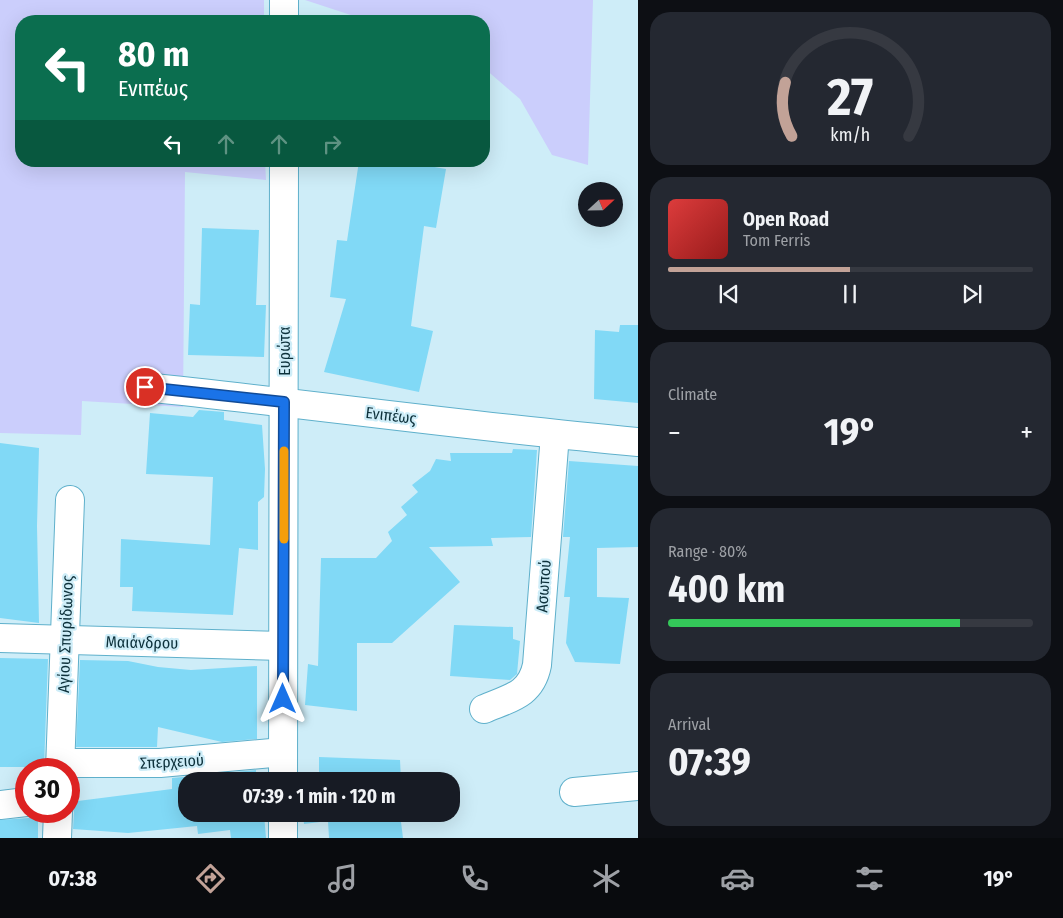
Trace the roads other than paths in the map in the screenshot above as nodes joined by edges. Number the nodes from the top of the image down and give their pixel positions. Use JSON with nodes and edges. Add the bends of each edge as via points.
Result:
{"nodes":[{"id":1,"x":284,"y":0,"type":"edge"},
{"id":2,"x":284,"y":15,"type":"edge"},
{"id":3,"x":284,"y":167,"type":"edge"},
{"id":4,"x":145,"y":387,"type":"dead end"},
{"id":5,"x":284,"y":402,"type":"junction"},
{"id":6,"x":555,"y":434,"type":"junction"},
{"id":7,"x":638,"y":442,"type":"edge"},
{"id":8,"x":70,"y":500,"type":"dead end"},
{"id":9,"x":0,"y":638,"type":"edge"},
{"id":10,"x":65,"y":640,"type":"junction"},
{"id":11,"x":283,"y":646,"type":"junction"},
{"id":12,"x":484,"y":709,"type":"dead end"},
{"id":13,"x":283,"y":752,"type":"junction"},
{"id":14,"x":60,"y":758,"type":"edge"},
{"id":15,"x":80,"y":765,"type":"edge"},
{"id":16,"x":283,"y":772,"type":"edge"},
{"id":17,"x":638,"y":786,"type":"edge"},
{"id":18,"x":574,"y":792,"type":"dead end"},
{"id":19,"x":15,"y":803,"type":"edge"},
{"id":20,"x":0,"y":805,"type":"edge"},
{"id":21,"x":283,"y":822,"type":"edge"},
{"id":22,"x":58,"y":823,"type":"edge"},
{"id":23,"x":57,"y":838,"type":"edge"},
{"id":24,"x":283,"y":838,"type":"edge"}],
"edges":[{"from":1,"to":2,"type":"street"},
{"from":3,"to":5,"type":"street","name":"Ευρώτα"},
{"from":4,"to":5,"type":"street","name":"Ενιπέως"},
{"from":5,"to":6,"type":"street","name":"Ενιπέως"},
{"from":5,"to":11,"type":"street","name":"Ευρώτα"},
{"from":6,"to":7,"type":"street","name":"Ενιπέως"},
{"from":6,"to":12,"type":"street","name":"Ασωπού","via":[[535,677],[526,689],[512,698]]},
{"from":8,"to":10,"type":"street","name":"Αγίου Σπυρίδωνος"},
{"from":9,"to":10,"type":"street","name":"Μαιάνδρου"},
{"from":10,"to":11,"type":"street","name":"Μαιάνδρου"},
{"from":10,"to":14,"type":"street","name":"Αγίου Σπυρίδωνος"},
{"from":11,"to":13,"type":"street","name":"Ευρώτα"},
{"from":13,"to":15,"type":"street","name":"Σπερχειού","via":[[160,763]]},
{"from":13,"to":16,"type":"street","name":"Ευρώτα"},
{"from":17,"to":18,"type":"street"},
{"from":19,"to":20,"type":"street"},
{"from":21,"to":24,"type":"street"},
{"from":22,"to":23,"type":"street"}]}
